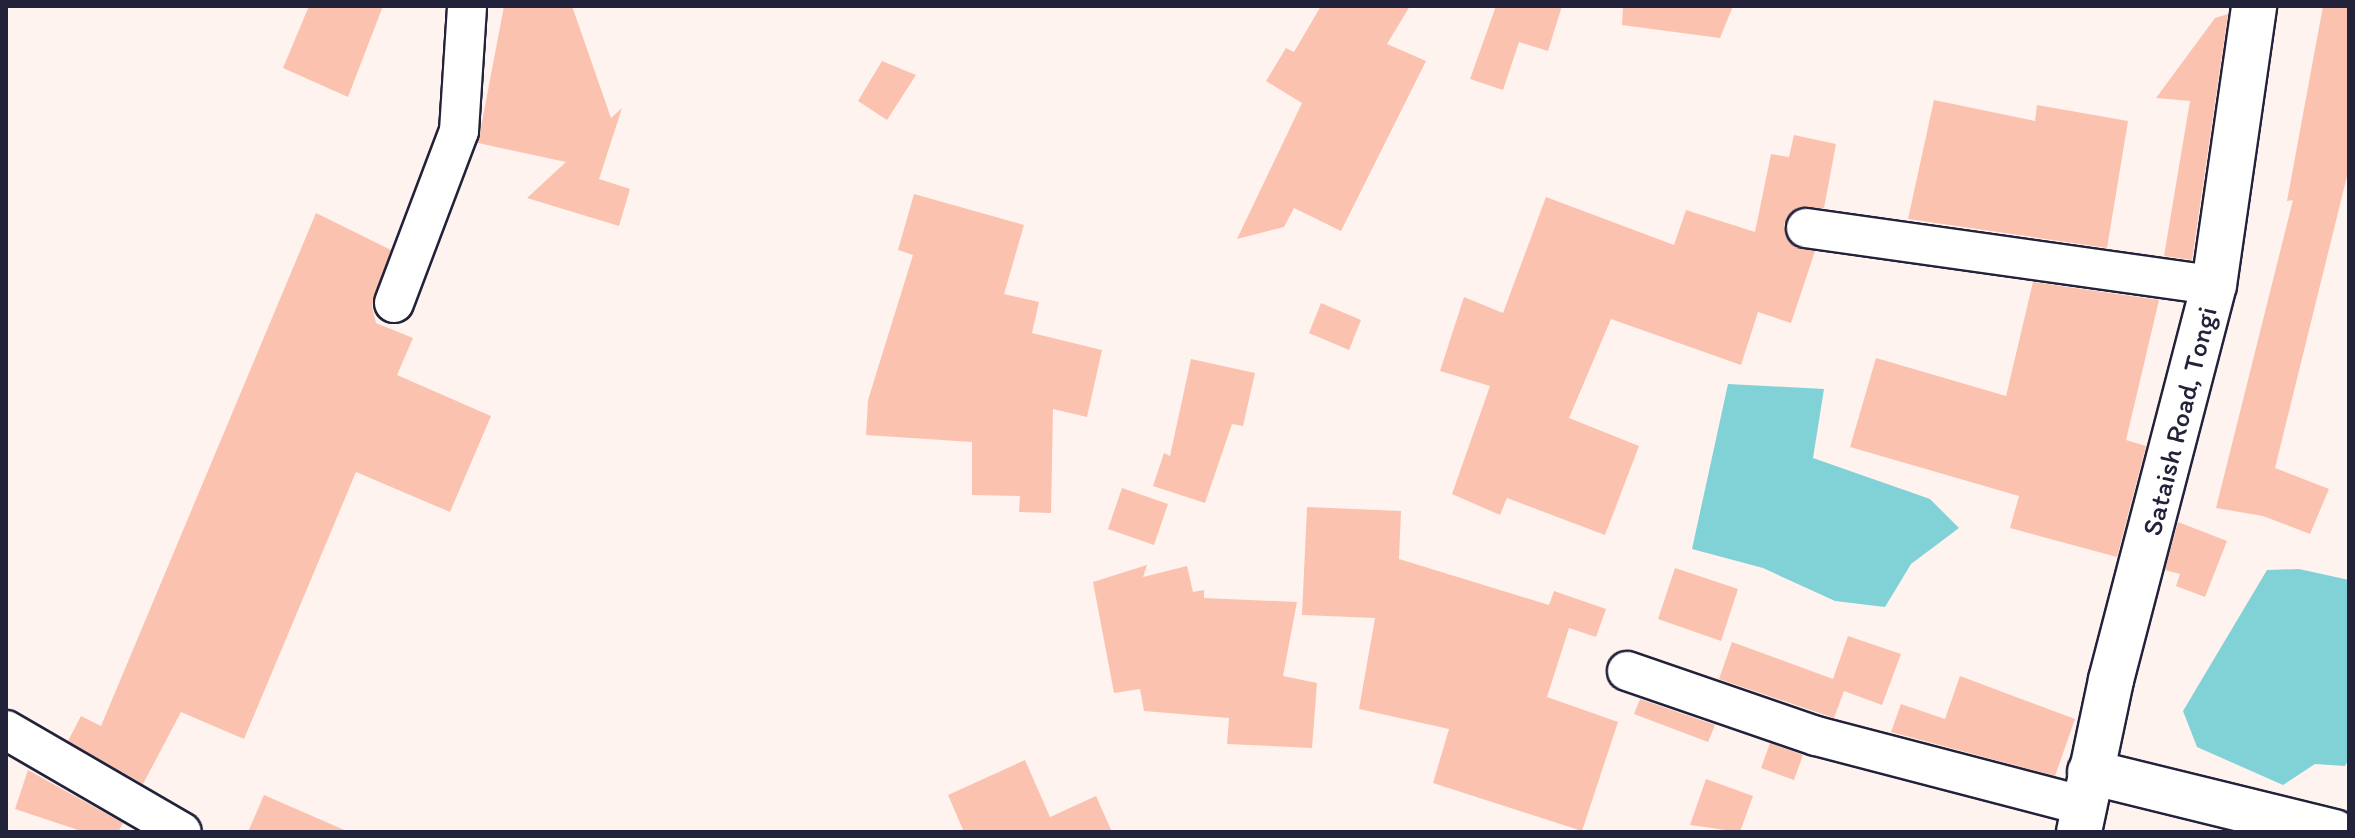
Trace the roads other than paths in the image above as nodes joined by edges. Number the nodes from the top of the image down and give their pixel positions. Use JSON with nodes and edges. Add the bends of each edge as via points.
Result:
{"nodes":[{"id":1,"x":467,"y":6,"type":"edge"},
{"id":2,"x":2254,"y":6,"type":"edge"},
{"id":3,"x":1806,"y":228,"type":"dead end"},
{"id":4,"x":2214,"y":285,"type":"junction"},
{"id":5,"x":394,"y":303,"type":"dead end"},
{"id":6,"x":1627,"y":671,"type":"dead end"},
{"id":7,"x":6,"y":730,"type":"edge"},
{"id":8,"x":2084,"y":803,"type":"edge"},
{"id":9,"x":182,"y":832,"type":"edge"},
{"id":10,"x":2335,"y":832,"type":"edge"}],
"edges":[{"from":1,"to":5,"type":"street","via":[[459,131]]},
{"from":2,"to":4,"type":"street","name":"Sataish Road, Tongi"},
{"from":3,"to":4,"type":"street"},
{"from":4,"to":8,"type":"street","name":"Sataish Road, Tongi"},
{"from":6,"to":8,"type":"street","via":[[1816,736]]},
{"from":7,"to":9,"type":"street"},
{"from":8,"to":10,"type":"street"}]}
